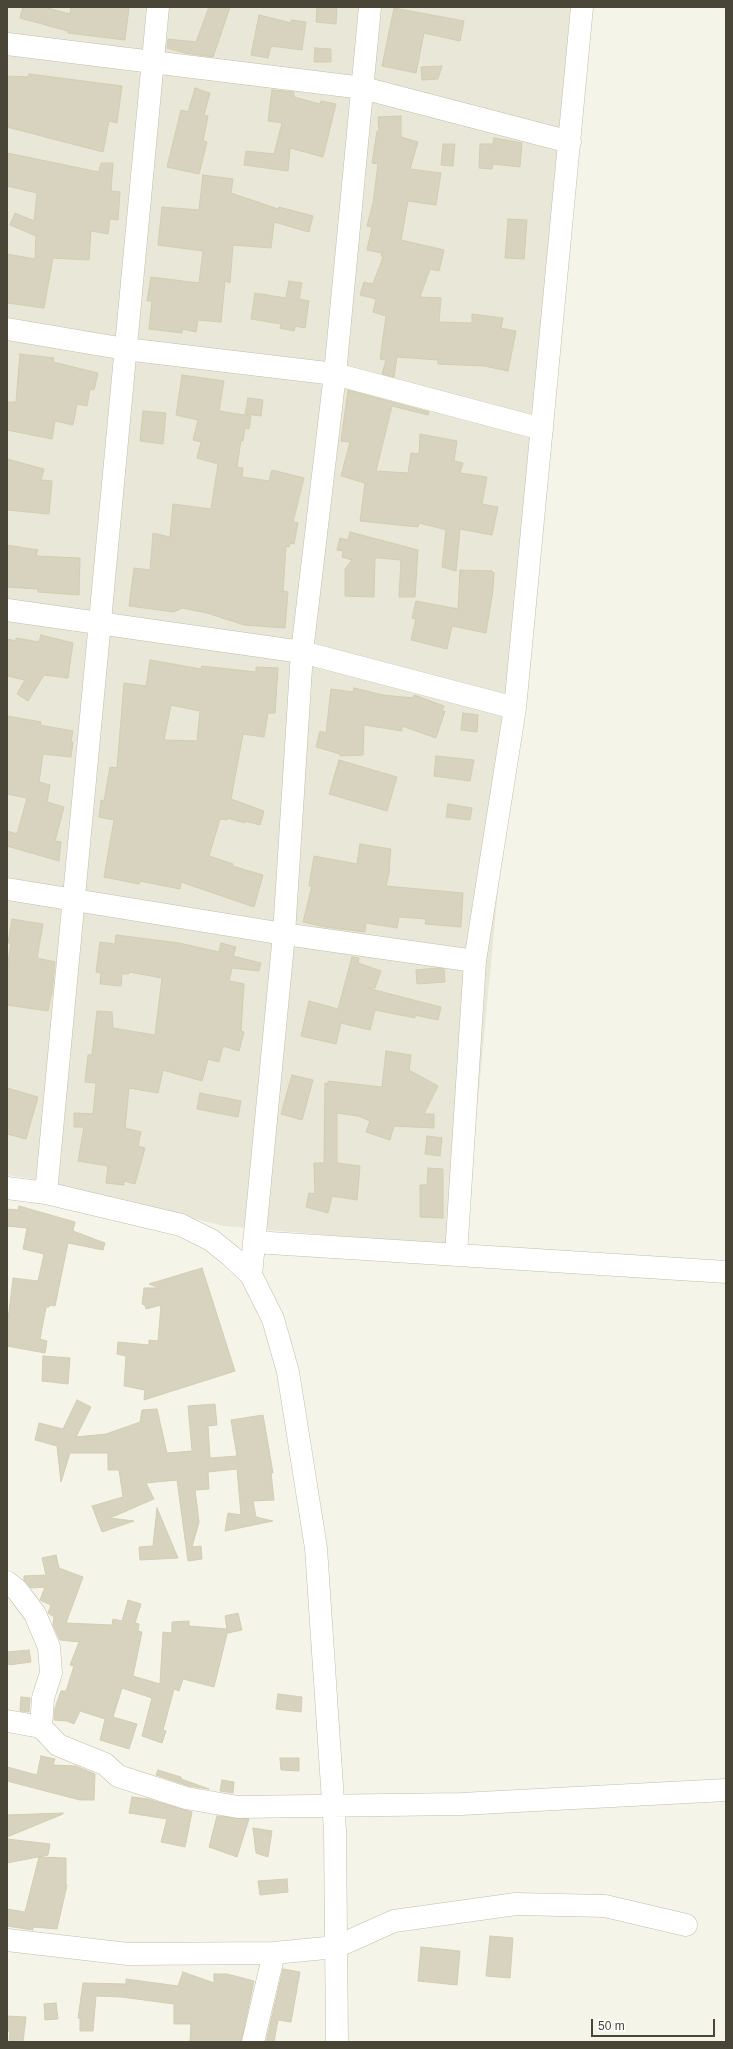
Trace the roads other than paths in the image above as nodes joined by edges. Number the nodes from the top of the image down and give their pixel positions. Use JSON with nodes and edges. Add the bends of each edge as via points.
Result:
{"nodes":[{"id":1,"x":158,"y":7,"type":"edge"},
{"id":2,"x":370,"y":7,"type":"edge"},
{"id":3,"x":582,"y":7,"type":"edge"},
{"id":4,"x":7,"y":44,"type":"edge"},
{"id":5,"x":152,"y":62,"type":"junction"},
{"id":6,"x":363,"y":88,"type":"junction"},
{"id":7,"x":570,"y":142,"type":"junction"},
{"id":8,"x":7,"y":329,"type":"edge"},
{"id":9,"x":124,"y":348,"type":"junction"},
{"id":10,"x":335,"y":374,"type":"junction"},
{"id":11,"x":542,"y":429,"type":"junction"},
{"id":12,"x":7,"y":610,"type":"edge"},
{"id":13,"x":101,"y":623,"type":"junction"},
{"id":14,"x":302,"y":652,"type":"junction"},
{"id":15,"x":515,"y":708,"type":"junction"},
{"id":16,"x":7,"y":889,"type":"edge"},
{"id":17,"x":74,"y":900,"type":"junction"},
{"id":18,"x":284,"y":934,"type":"junction"},
{"id":19,"x":474,"y":961,"type":"junction"},
{"id":20,"x":7,"y":1188,"type":"edge"},
{"id":21,"x":46,"y":1193,"type":"junction"},
{"id":22,"x":254,"y":1242,"type":"junction"},
{"id":23,"x":456,"y":1255,"type":"junction"},
{"id":24,"x":726,"y":1272,"type":"edge"},
{"id":25,"x":251,"y":1275,"type":"junction"},
{"id":26,"x":7,"y":1582,"type":"edge"},
{"id":27,"x":7,"y":1721,"type":"edge"},
{"id":28,"x":40,"y":1727,"type":"junction"},
{"id":29,"x":726,"y":1790,"type":"edge"},
{"id":30,"x":333,"y":1807,"type":"junction"},
{"id":31,"x":686,"y":1925,"type":"dead end"},
{"id":32,"x":7,"y":1940,"type":"edge"},
{"id":33,"x":336,"y":1947,"type":"junction"},
{"id":34,"x":274,"y":1953,"type":"junction"},
{"id":35,"x":253,"y":2042,"type":"edge"},
{"id":36,"x":337,"y":2042,"type":"edge"}],
"edges":[{"from":1,"to":5,"type":"street"},
{"from":2,"to":6,"type":"street"},
{"from":3,"to":7,"type":"street"},
{"from":4,"to":5,"type":"street"},
{"from":5,"to":6,"type":"street"},
{"from":5,"to":9,"type":"street"},
{"from":6,"to":7,"type":"street"},
{"from":6,"to":10,"type":"street"},
{"from":7,"to":11,"type":"street"},
{"from":8,"to":9,"type":"street"},
{"from":9,"to":10,"type":"street"},
{"from":9,"to":13,"type":"street"},
{"from":10,"to":11,"type":"street"},
{"from":10,"to":14,"type":"street"},
{"from":11,"to":15,"type":"street"},
{"from":12,"to":13,"type":"street"},
{"from":13,"to":14,"type":"street"},
{"from":13,"to":17,"type":"street"},
{"from":14,"to":15,"type":"street"},
{"from":14,"to":18,"type":"street"},
{"from":15,"to":19,"type":"street"},
{"from":16,"to":17,"type":"street"},
{"from":17,"to":18,"type":"street"},
{"from":17,"to":21,"type":"street"},
{"from":18,"to":19,"type":"street"},
{"from":18,"to":22,"type":"street"},
{"from":19,"to":23,"type":"street"},
{"from":20,"to":21,"type":"street"},
{"from":21,"to":25,"type":"street","via":[[181,1225],[211,1240]]},
{"from":22,"to":23,"type":"street"},
{"from":22,"to":25,"type":"street"},
{"from":23,"to":24,"type":"street"},
{"from":25,"to":30,"type":"street","via":[[273,1319],[288,1372],[316,1548]]},
{"from":26,"to":28,"type":"street","via":[[17,1590],[34,1614],[49,1647],[51,1673],[43,1698]]},
{"from":27,"to":28,"type":"street"},
{"from":28,"to":30,"type":"street","via":[[58,1745],[104,1764],[118,1776],[186,1798],[238,1807]]},
{"from":29,"to":30,"type":"street","via":[[546,1800]]},
{"from":30,"to":33,"type":"street"},
{"from":31,"to":33,"type":"street","via":[[606,1906],[516,1904],[394,1921]]},
{"from":32,"to":34,"type":"street","via":[[128,1954]]},
{"from":33,"to":34,"type":"street"},
{"from":33,"to":36,"type":"street"},
{"from":34,"to":35,"type":"street"}]}
